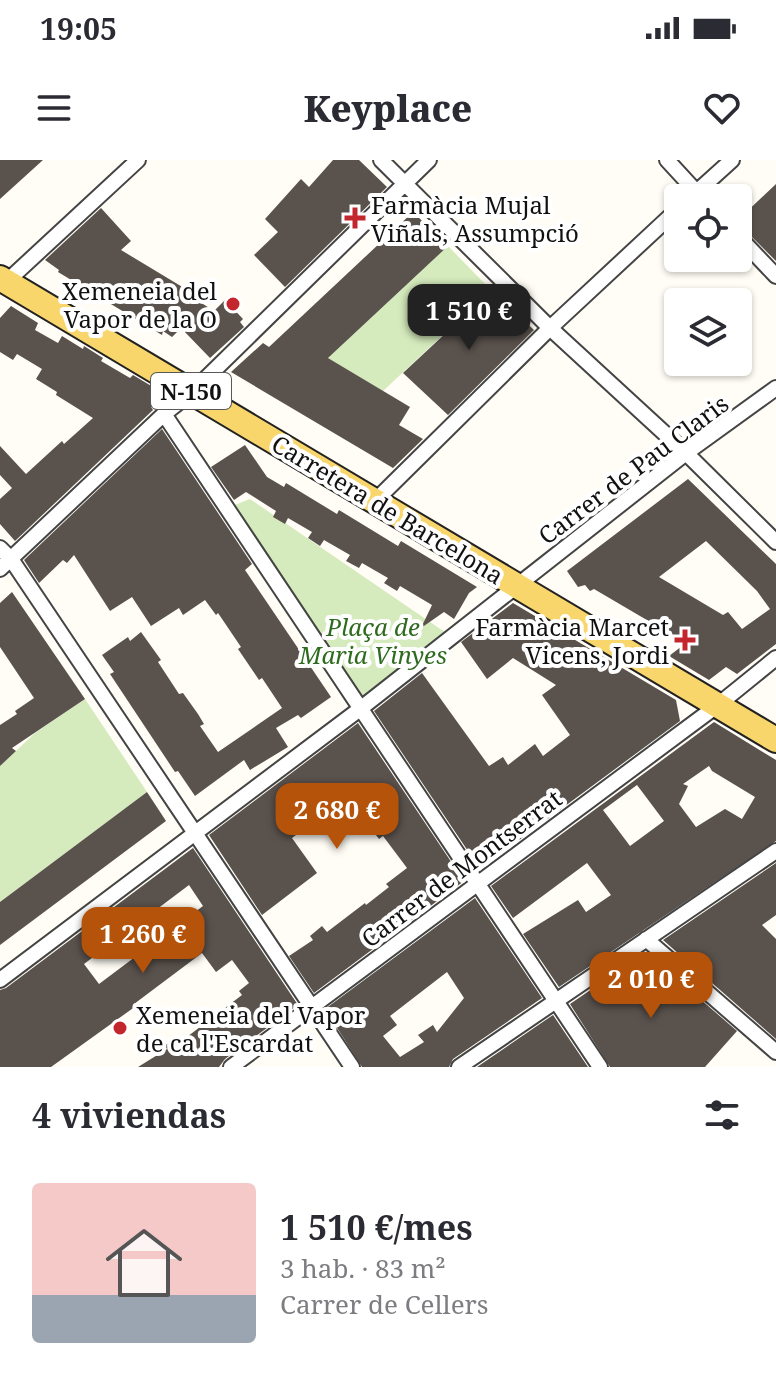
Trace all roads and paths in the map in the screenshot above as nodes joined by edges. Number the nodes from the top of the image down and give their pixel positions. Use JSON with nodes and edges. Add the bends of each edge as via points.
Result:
{"nodes":[{"id":1,"x":138,"y":160,"type":"edge"},
{"id":2,"x":381,"y":160,"type":"edge"},
{"id":3,"x":429,"y":160,"type":"edge"},
{"id":4,"x":667,"y":160,"type":"edge"},
{"id":5,"x":732,"y":160,"type":"edge"},
{"id":6,"x":405,"y":182,"type":"junction"},
{"id":7,"x":686,"y":184,"type":"edge"},
{"id":8,"x":708,"y":184,"type":"edge"},
{"id":9,"x":664,"y":222,"type":"edge"},
{"id":10,"x":752,"y":251,"type":"edge"},
{"id":11,"x":776,"y":276,"type":"edge"},
{"id":12,"x":2,"y":283,"type":"edge"},
{"id":13,"x":550,"y":328,"type":"junction"},
{"id":14,"x":776,"y":388,"type":"edge"},
{"id":15,"x":192,"y":392,"type":"junction"},
{"id":16,"x":164,"y":414,"type":"junction"},
{"id":17,"x":686,"y":453,"type":"junction"},
{"id":18,"x":375,"y":501,"type":"junction"},
{"id":19,"x":776,"y":542,"type":"edge"},
{"id":20,"x":4,"y":558,"type":"edge"},
{"id":21,"x":517,"y":586,"type":"junction"},
{"id":22,"x":776,"y":658,"type":"edge"},
{"id":23,"x":718,"y":705,"type":"junction"},
{"id":24,"x":360,"y":709,"type":"junction"},
{"id":25,"x":776,"y":740,"type":"edge"},
{"id":26,"x":196,"y":833,"type":"junction"},
{"id":27,"x":776,"y":851,"type":"edge"},
{"id":28,"x":477,"y":882,"type":"junction"},
{"id":29,"x":646,"y":939,"type":"junction"},
{"id":30,"x":0,"y":980,"type":"edge"},
{"id":31,"x":556,"y":1001,"type":"junction"},
{"id":32,"x":312,"y":1007,"type":"junction"},
{"id":33,"x":776,"y":1052,"type":"edge"},
{"id":34,"x":231,"y":1067,"type":"edge"},
{"id":35,"x":352,"y":1067,"type":"edge"},
{"id":36,"x":459,"y":1067,"type":"edge"},
{"id":37,"x":600,"y":1067,"type":"edge"}],
"edges":[{"from":1,"to":12,"type":"street"},
{"from":2,"to":6,"type":"street"},
{"from":3,"to":6,"type":"street"},
{"from":4,"to":7,"type":"street"},
{"from":5,"to":8,"type":"street"},
{"from":6,"to":13,"type":"street"},
{"from":6,"to":15,"type":"street"},
{"from":9,"to":13,"type":"street"},
{"from":10,"to":11,"type":"street"},
{"from":12,"to":15,"type":"main road","name":"Carretera de Barcelona","number":"N-150"},
{"from":13,"to":17,"type":"street"},
{"from":13,"to":18,"type":"street"},
{"from":14,"to":17,"type":"street","name":"Carrer de Pau Claris"},
{"from":15,"to":16,"type":"street"},
{"from":15,"to":18,"type":"main road","name":"Carretera de Barcelona","number":"N-150"},
{"from":16,"to":20,"type":"street"},
{"from":16,"to":24,"type":"street"},
{"from":17,"to":19,"type":"street"},
{"from":17,"to":21,"type":"street","name":"Carrer de Pau Claris"},
{"from":18,"to":21,"type":"main road","name":"Carretera de Barcelona","number":"N-150"},
{"from":20,"to":26,"type":"street"},
{"from":21,"to":23,"type":"main road","name":"Carretera de Barcelona","number":"N-150"},
{"from":21,"to":24,"type":"street","name":"Carrer de Pau Claris"},
{"from":22,"to":23,"type":"street","name":"Carrer de Montserrat"},
{"from":23,"to":25,"type":"main road","name":"Carretera de Barcelona","number":"N-150"},
{"from":23,"to":28,"type":"street","name":"Carrer de Montserrat"},
{"from":24,"to":26,"type":"street","name":"Carrer de Pau Claris"},
{"from":24,"to":28,"type":"street"},
{"from":26,"to":30,"type":"street","name":"Carrer de Pau Claris"},
{"from":26,"to":32,"type":"street"},
{"from":27,"to":29,"type":"street"},
{"from":28,"to":31,"type":"street"},
{"from":28,"to":32,"type":"street","name":"Carrer de Montserrat"},
{"from":29,"to":31,"type":"street"},
{"from":29,"to":33,"type":"street"},
{"from":31,"to":36,"type":"street"},
{"from":31,"to":37,"type":"street"},
{"from":32,"to":34,"type":"street","name":"Carrer de Montserrat"},
{"from":32,"to":35,"type":"street"}]}
